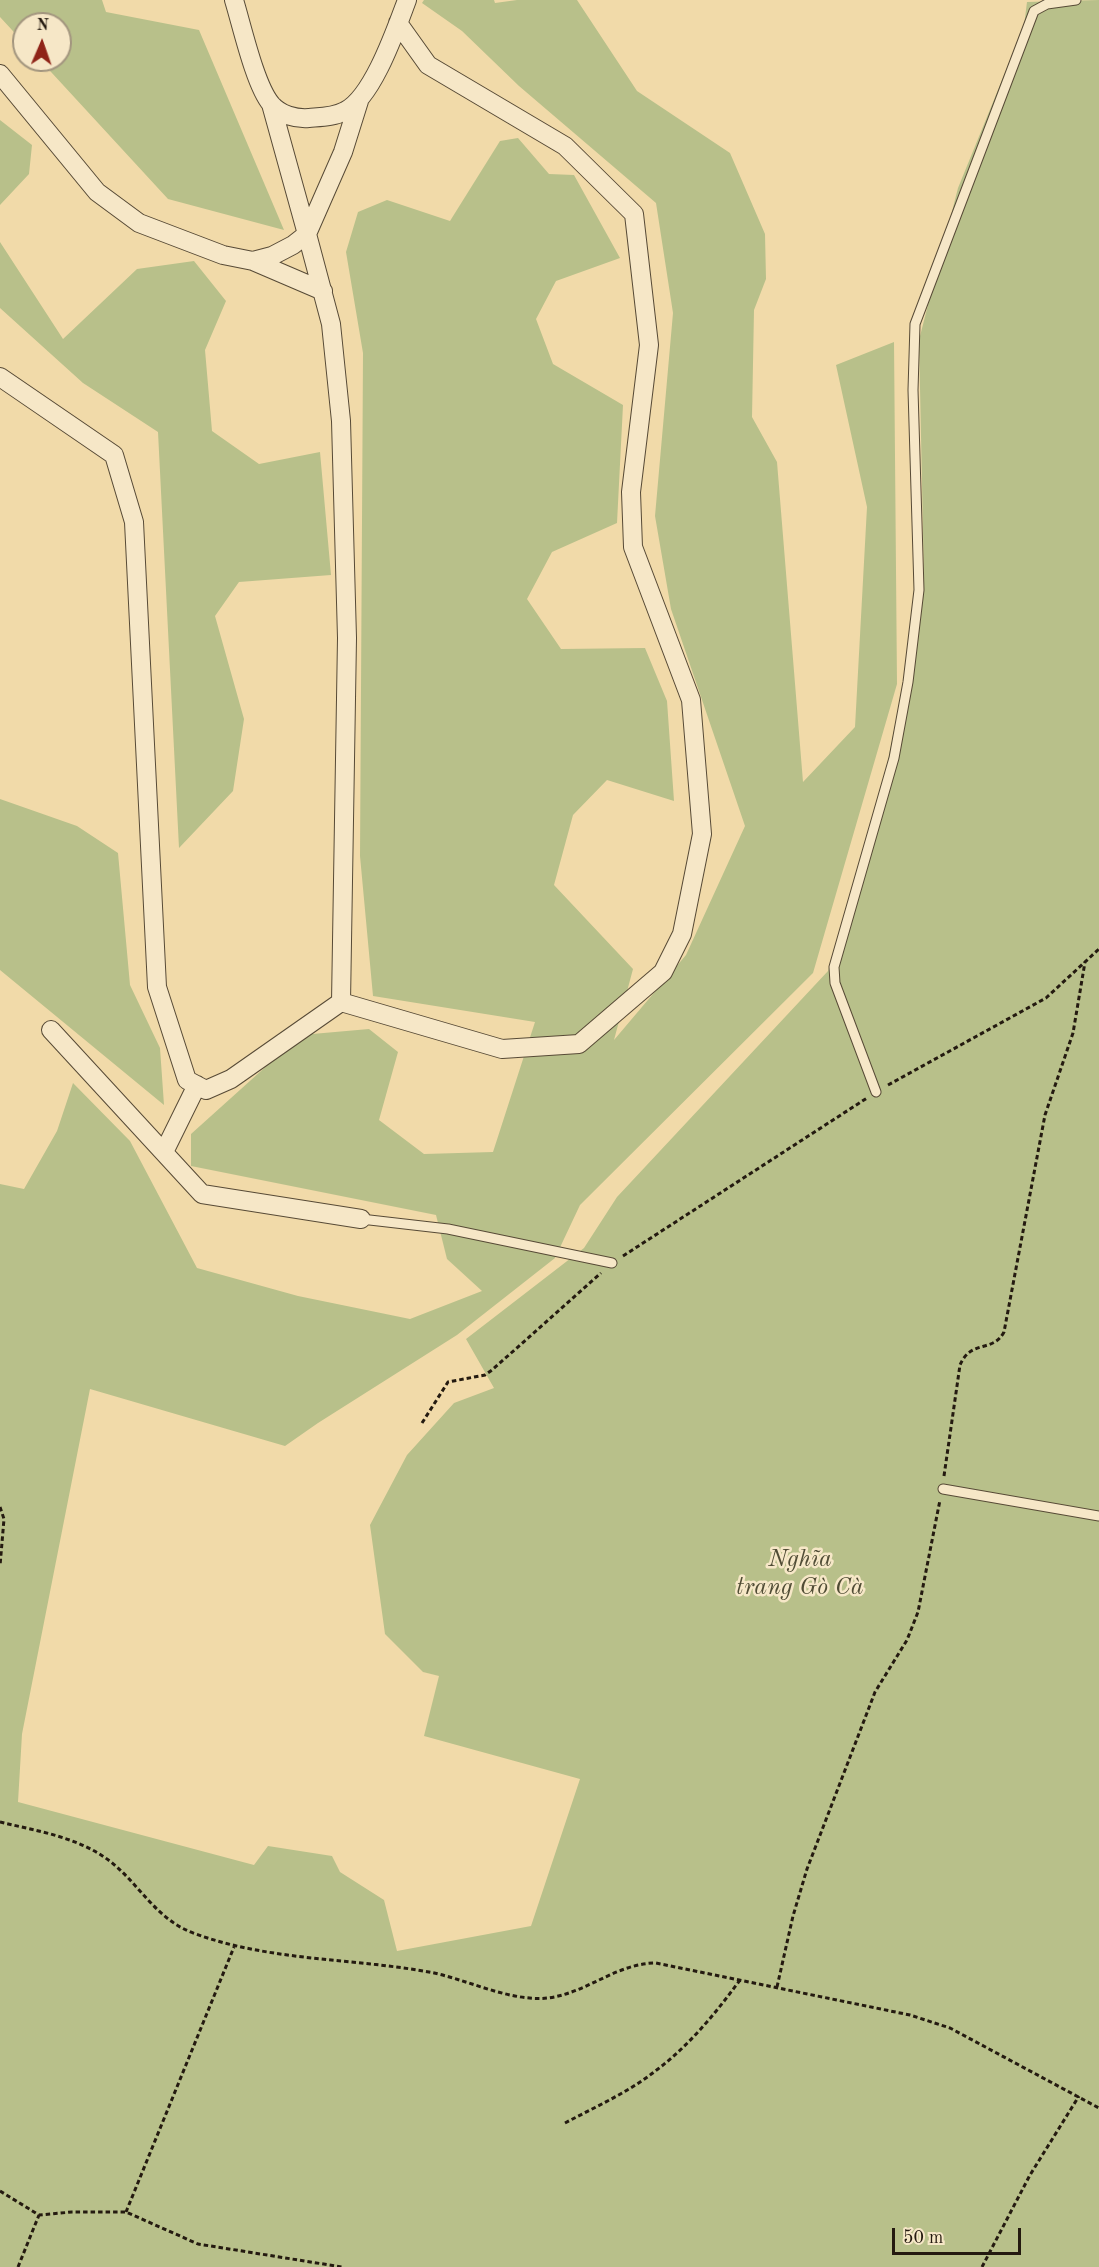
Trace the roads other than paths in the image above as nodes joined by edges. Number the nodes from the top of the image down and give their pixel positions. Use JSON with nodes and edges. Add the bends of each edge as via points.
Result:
{"nodes":[{"id":1,"x":234,"y":0,"type":"edge"},
{"id":2,"x":407,"y":0,"type":"edge"},
{"id":3,"x":1076,"y":0,"type":"edge"},
{"id":4,"x":398,"y":23,"type":"junction"},
{"id":5,"x":0,"y":74,"type":"edge"},
{"id":6,"x":359,"y":101,"type":"junction"},
{"id":7,"x":271,"y":104,"type":"junction"},
{"id":8,"x":307,"y":234,"type":"junction"},
{"id":9,"x":253,"y":261,"type":"junction"},
{"id":10,"x":322,"y":291,"type":"junction"},
{"id":11,"x":0,"y":377,"type":"edge"},
{"id":12,"x":341,"y":1002,"type":"junction"},
{"id":13,"x":51,"y":1030,"type":"dead end"},
{"id":14,"x":197,"y":1085,"type":"junction"},
{"id":15,"x":876,"y":1092,"type":"road end"},
{"id":16,"x":164,"y":1152,"type":"junction"},
{"id":17,"x":361,"y":1218,"type":"joint"},
{"id":18,"x":612,"y":1263,"type":"road end"},
{"id":19,"x":942,"y":1489,"type":"dead end"},
{"id":20,"x":1099,"y":1516,"type":"edge"}],
"edges":[{"from":1,"to":7,"type":"street"},
{"from":2,"to":4,"type":"street"},
{"from":3,"to":15,"type":"lane","via":[[1047,4],[1034,11],[915,324],[919,590],[908,682],[894,758],[834,967],[835,983]]},
{"from":4,"to":6,"type":"street"},
{"from":4,"to":12,"type":"street","via":[[429,65],[565,146],[634,214],[649,345],[631,492],[633,547],[691,700],[702,834],[682,934],[663,972],[579,1044],[502,1049]]},
{"from":5,"to":9,"type":"street","via":[[97,192],[139,223],[223,255]]},
{"from":6,"to":7,"type":"street","via":[[345,111],[299,119],[281,113]]},
{"from":6,"to":8,"type":"street","via":[[343,152]]},
{"from":7,"to":8,"type":"street"},
{"from":8,"to":9,"type":"street","via":[[272,256]]},
{"from":8,"to":10,"type":"street"},
{"from":9,"to":10,"type":"street"},
{"from":10,"to":12,"type":"street","via":[[338,372],[347,639]]},
{"from":11,"to":14,"type":"street","via":[[114,455],[134,522],[157,987],[187,1080]]},
{"from":12,"to":14,"type":"street","via":[[231,1079],[206,1090]]},
{"from":13,"to":16,"type":"street"},
{"from":14,"to":16,"type":"street"},
{"from":16,"to":17,"type":"street","via":[[202,1194]]},
{"from":17,"to":18,"type":"lane","via":[[448,1229]]},
{"from":19,"to":20,"type":"lane"}]}
